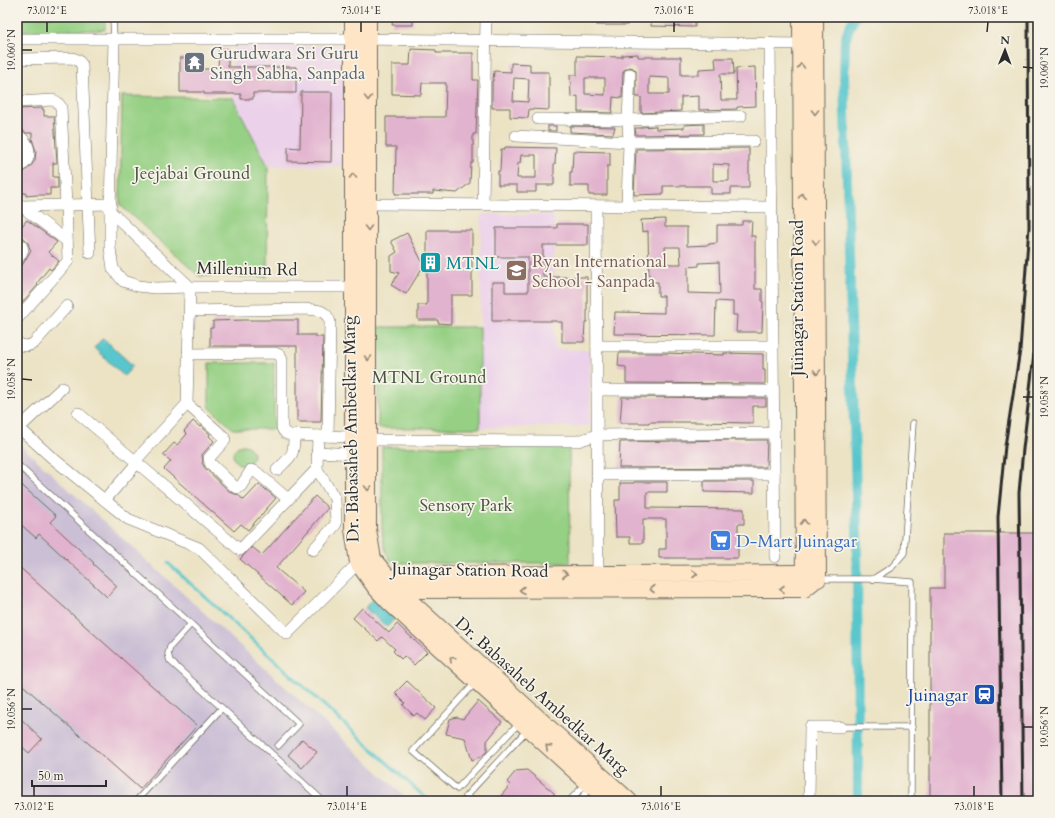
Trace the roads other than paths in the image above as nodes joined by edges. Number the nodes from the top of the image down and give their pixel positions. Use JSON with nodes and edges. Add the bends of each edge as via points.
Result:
{"nodes":[{"id":1,"x":114,"y":17,"type":"edge"},
{"id":2,"x":353,"y":17,"type":"edge"},
{"id":3,"x":368,"y":17,"type":"edge"},
{"id":4,"x":486,"y":17,"type":"edge"},
{"id":5,"x":801,"y":17,"type":"edge"},
{"id":6,"x":815,"y":17,"type":"edge"},
{"id":7,"x":17,"y":39,"type":"edge"},
{"id":8,"x":114,"y":39,"type":"junction"},
{"id":9,"x":361,"y":39,"type":"junction"},
{"id":10,"x":485,"y":40,"type":"junction"},
{"id":11,"x":770,"y":43,"type":"junction"},
{"id":12,"x":808,"y":44,"type":"junction"},
{"id":13,"x":17,"y":59,"type":"edge"},
{"id":14,"x":630,"y":74,"type":"dead end"},
{"id":15,"x":17,"y":102,"type":"edge"},
{"id":16,"x":740,"y":116,"type":"dead end"},
{"id":17,"x":538,"y":119,"type":"dead end"},
{"id":18,"x":628,"y":120,"type":"junction"},
{"id":19,"x":17,"y":135,"type":"edge"},
{"id":20,"x":516,"y":136,"type":"dead end"},
{"id":21,"x":754,"y":141,"type":"dead end"},
{"id":22,"x":629,"y":142,"type":"junction"},
{"id":23,"x":17,"y":168,"type":"edge"},
{"id":24,"x":88,"y":204,"type":"junction"},
{"id":25,"x":368,"y":204,"type":"junction"},
{"id":26,"x":19,"y":205,"type":"edge"},
{"id":27,"x":66,"y":205,"type":"junction"},
{"id":28,"x":483,"y":205,"type":"junction"},
{"id":29,"x":596,"y":206,"type":"junction"},
{"id":30,"x":627,"y":206,"type":"junction"},
{"id":31,"x":110,"y":207,"type":"junction"},
{"id":32,"x":771,"y":207,"type":"junction"},
{"id":33,"x":17,"y":241,"type":"edge"},
{"id":34,"x":67,"y":241,"type":"junction"},
{"id":35,"x":90,"y":253,"type":"dead end"},
{"id":36,"x":17,"y":260,"type":"edge"},
{"id":37,"x":190,"y":287,"type":"junction"},
{"id":38,"x":361,"y":287,"type":"junction"},
{"id":39,"x":67,"y":306,"type":"dead end"},
{"id":40,"x":190,"y":311,"type":"junction"},
{"id":41,"x":17,"y":319,"type":"edge"},
{"id":42,"x":17,"y":342,"type":"edge"},
{"id":43,"x":597,"y":346,"type":"junction"},
{"id":44,"x":773,"y":346,"type":"junction"},
{"id":45,"x":188,"y":354,"type":"junction"},
{"id":46,"x":62,"y":388,"type":"dead end"},
{"id":47,"x":597,"y":390,"type":"junction"},
{"id":48,"x":773,"y":391,"type":"junction"},
{"id":49,"x":187,"y":404,"type":"junction"},
{"id":50,"x":78,"y":413,"type":"dead end"},
{"id":51,"x":914,"y":423,"type":"dead end"},
{"id":52,"x":18,"y":427,"type":"edge"},
{"id":53,"x":774,"y":433,"type":"junction"},
{"id":54,"x":597,"y":435,"type":"junction"},
{"id":55,"x":294,"y":436,"type":"junction"},
{"id":56,"x":323,"y":436,"type":"junction"},
{"id":57,"x":361,"y":438,"type":"junction"},
{"id":58,"x":317,"y":452,"type":"junction"},
{"id":59,"x":353,"y":454,"type":"junction"},
{"id":60,"x":136,"y":462,"type":"junction"},
{"id":61,"x":17,"y":464,"type":"edge"},
{"id":62,"x":317,"y":469,"type":"junction"},
{"id":63,"x":277,"y":470,"type":"dead end"},
{"id":64,"x":597,"y":474,"type":"junction"},
{"id":65,"x":774,"y":474,"type":"junction"},
{"id":66,"x":288,"y":499,"type":"junction"},
{"id":67,"x":105,"y":500,"type":"junction"},
{"id":68,"x":313,"y":550,"type":"dead end"},
{"id":69,"x":775,"y":557,"type":"dead end"},
{"id":70,"x":366,"y":561,"type":"junction"},
{"id":71,"x":872,"y":579,"type":"junction"},
{"id":72,"x":814,"y":580,"type":"junction"},
{"id":73,"x":598,"y":582,"type":"junction"},
{"id":74,"x":394,"y":585,"type":"junction"},
{"id":75,"x":375,"y":587,"type":"junction"},
{"id":76,"x":191,"y":624,"type":"junction"},
{"id":77,"x":476,"y":682,"type":"junction"},
{"id":78,"x":222,"y":708,"type":"junction"},
{"id":79,"x":524,"y":726,"type":"junction"},
{"id":80,"x":841,"y":727,"type":"joint"},
{"id":81,"x":912,"y":727,"type":"junction"},
{"id":82,"x":278,"y":746,"type":"dead end"},
{"id":83,"x":571,"y":757,"type":"junction"},
{"id":84,"x":589,"y":784,"type":"junction"},
{"id":85,"x":136,"y":801,"type":"edge"},
{"id":86,"x":323,"y":801,"type":"edge"},
{"id":87,"x":473,"y":801,"type":"edge"},
{"id":88,"x":569,"y":801,"type":"edge"},
{"id":89,"x":579,"y":801,"type":"edge"},
{"id":90,"x":608,"y":801,"type":"edge"},
{"id":91,"x":629,"y":801,"type":"edge"},
{"id":92,"x":809,"y":801,"type":"edge"},
{"id":93,"x":911,"y":801,"type":"edge"}],
"edges":[{"from":1,"to":8,"type":"lane"},
{"from":2,"to":9,"type":"main road","name":"Dr. Babasaheb Ambedkar Marg"},
{"from":3,"to":9,"type":"main road","name":"Dr. Babasaheb Ambedkar Marg"},
{"from":4,"to":10,"type":"street"},
{"from":5,"to":12,"type":"main road","name":"Juinagar Station Road"},
{"from":6,"to":12,"type":"main road","name":"Juinagar Station Road"},
{"from":7,"to":8,"type":"street"},
{"from":8,"to":9,"type":"street"},
{"from":8,"to":31,"type":"street"},
{"from":9,"to":10,"type":"street"},
{"from":9,"to":25,"type":"main road","name":"Dr. Babasaheb Ambedkar Marg","one_way":true},
{"from":38,"to":9,"type":"main road","name":"Dr. Babasaheb Ambedkar Marg","one_way":true},
{"from":10,"to":11,"type":"street"},
{"from":10,"to":28,"type":"street"},
{"from":11,"to":12,"type":"street"},
{"from":11,"to":32,"type":"street"},
{"from":12,"to":72,"type":"main road","name":"Juinagar Station Road"},
{"from":13,"to":24,"type":"street","via":[[72,58],[82,65]]},
{"from":14,"to":18,"type":"street"},
{"from":15,"to":27,"type":"street","via":[[53,100],[61,107]]},
{"from":16,"to":18,"type":"street"},
{"from":17,"to":18,"type":"street"},
{"from":18,"to":22,"type":"street"},
{"from":19,"to":23,"type":"street","via":[[25,140],[29,152],[25,163]]},
{"from":20,"to":22,"type":"street"},
{"from":21,"to":22,"type":"street"},
{"from":22,"to":30,"type":"street"},
{"from":24,"to":27,"type":"street"},
{"from":24,"to":31,"type":"street"},
{"from":24,"to":35,"type":"street"},
{"from":25,"to":28,"type":"street"},
{"from":25,"to":38,"type":"main road","name":"Dr. Babasaheb Ambedkar Marg","one_way":true},
{"from":26,"to":27,"type":"street"},
{"from":26,"to":34,"type":"street"},
{"from":27,"to":34,"type":"street"},
{"from":28,"to":29,"type":"street"},
{"from":29,"to":30,"type":"street"},
{"from":29,"to":43,"type":"street"},
{"from":30,"to":32,"type":"street"},
{"from":31,"to":37,"type":"street","name":"Millenium Rd"},
{"from":31,"to":37,"type":"street","via":[[113,269],[123,281],[155,288]]},
{"from":32,"to":44,"type":"street"},
{"from":33,"to":36,"type":"street","via":[[22,245],[23,251]]},
{"from":34,"to":41,"type":"street","via":[[68,261]]},
{"from":37,"to":38,"type":"street","name":"Millenium Rd"},
{"from":37,"to":40,"type":"street"},
{"from":38,"to":57,"type":"main road","name":"Dr. Babasaheb Ambedkar Marg"},
{"from":39,"to":42,"type":"street","via":[[31,346],[23,346]]},
{"from":40,"to":45,"type":"street"},
{"from":40,"to":56,"type":"street","via":[[304,309],[324,312],[330,322]]},
{"from":43,"to":44,"type":"street"},
{"from":43,"to":47,"type":"street"},
{"from":44,"to":48,"type":"street"},
{"from":45,"to":49,"type":"street"},
{"from":45,"to":55,"type":"street","via":[[280,355],[282,428],[286,434]]},
{"from":46,"to":52,"type":"street"},
{"from":47,"to":48,"type":"street"},
{"from":47,"to":54,"type":"street"},
{"from":48,"to":53,"type":"street"},
{"from":49,"to":60,"type":"street"},
{"from":49,"to":66,"type":"street","via":[[224,437],[225,440],[209,458],[210,464],[238,488],[251,470],[255,471]]},
{"from":50,"to":60,"type":"street"},
{"from":51,"to":71,"type":"lane","via":[[904,553],[892,567]]},
{"from":52,"to":67,"type":"street"},
{"from":53,"to":54,"type":"street"},
{"from":53,"to":65,"type":"street"},
{"from":54,"to":57,"type":"street","via":[[578,441]]},
{"from":54,"to":64,"type":"street"},
{"from":55,"to":56,"type":"street"},
{"from":55,"to":63,"type":"street","via":[[293,454]]},
{"from":56,"to":57,"type":"street"},
{"from":56,"to":58,"type":"street"},
{"from":57,"to":59,"type":"main road","name":"Dr. Babasaheb Ambedkar Marg"},
{"from":57,"to":70,"type":"main road","name":"Dr. Babasaheb Ambedkar Marg","one_way":true,"via":[[368,529]]},
{"from":58,"to":59,"type":"street"},
{"from":58,"to":62,"type":"street"},
{"from":59,"to":70,"type":"main road","name":"Dr. Babasaheb Ambedkar Marg","via":[[353,529]]},
{"from":60,"to":66,"type":"street","via":[[240,550]]},
{"from":60,"to":67,"type":"street"},
{"from":61,"to":76,"type":"lane"},
{"from":62,"to":66,"type":"street"},
{"from":62,"to":68,"type":"street","via":[[335,500],[336,524]]},
{"from":64,"to":65,"type":"street"},
{"from":64,"to":73,"type":"street"},
{"from":65,"to":69,"type":"street"},
{"from":67,"to":70,"type":"street","via":[[128,519],[198,548],[287,634]]},
{"from":70,"to":74,"type":"main road","name":"Dr. Babasaheb Ambedkar Marg"},
{"from":70,"to":75,"type":"main road","name":"Dr. Babasaheb Ambedkar Marg"},
{"from":71,"to":72,"type":"lane","name":"Juinagar Station Road"},
{"from":71,"to":81,"type":"lane","name":"Juinagar Station Road","via":[[912,582]]},
{"from":72,"to":73,"type":"main road","name":"Juinagar Station Road"},
{"from":73,"to":74,"type":"main road","name":"Juinagar Station Road","via":[[399,575]]},
{"from":74,"to":75,"type":"main road","name":"Juinagar Station Road"},
{"from":74,"to":83,"type":"main road","name":"Dr. Babasaheb Ambedkar Marg"},
{"from":77,"to":75,"type":"main road","name":"Dr. Babasaheb Ambedkar Marg","one_way":true},
{"from":76,"to":78,"type":"lane","via":[[170,647],[170,660]]},
{"from":76,"to":82,"type":"lane","via":[[299,724]]},
{"from":77,"to":79,"type":"main road","name":"Dr. Babasaheb Ambedkar Marg"},
{"from":77,"to":79,"type":"lane","via":[[413,751],[457,789]]},
{"from":78,"to":85,"type":"lane"},
{"from":78,"to":86,"type":"lane"},
{"from":83,"to":79,"type":"main road","name":"Dr. Babasaheb Ambedkar Marg","one_way":true},
{"from":79,"to":87,"type":"lane","via":[[466,796]]},
{"from":80,"to":81,"type":"lane"},
{"from":80,"to":92,"type":"street","via":[[810,727]]},
{"from":81,"to":93,"type":"lane"},
{"from":83,"to":84,"type":"main road","name":"Dr. Babasaheb Ambedkar Marg"},
{"from":83,"to":91,"type":"main road","name":"Dr. Babasaheb Ambedkar Marg"},
{"from":84,"to":88,"type":"lane"},
{"from":84,"to":89,"type":"lane"},
{"from":84,"to":90,"type":"main road","name":"Dr. Babasaheb Ambedkar Marg"}]}
